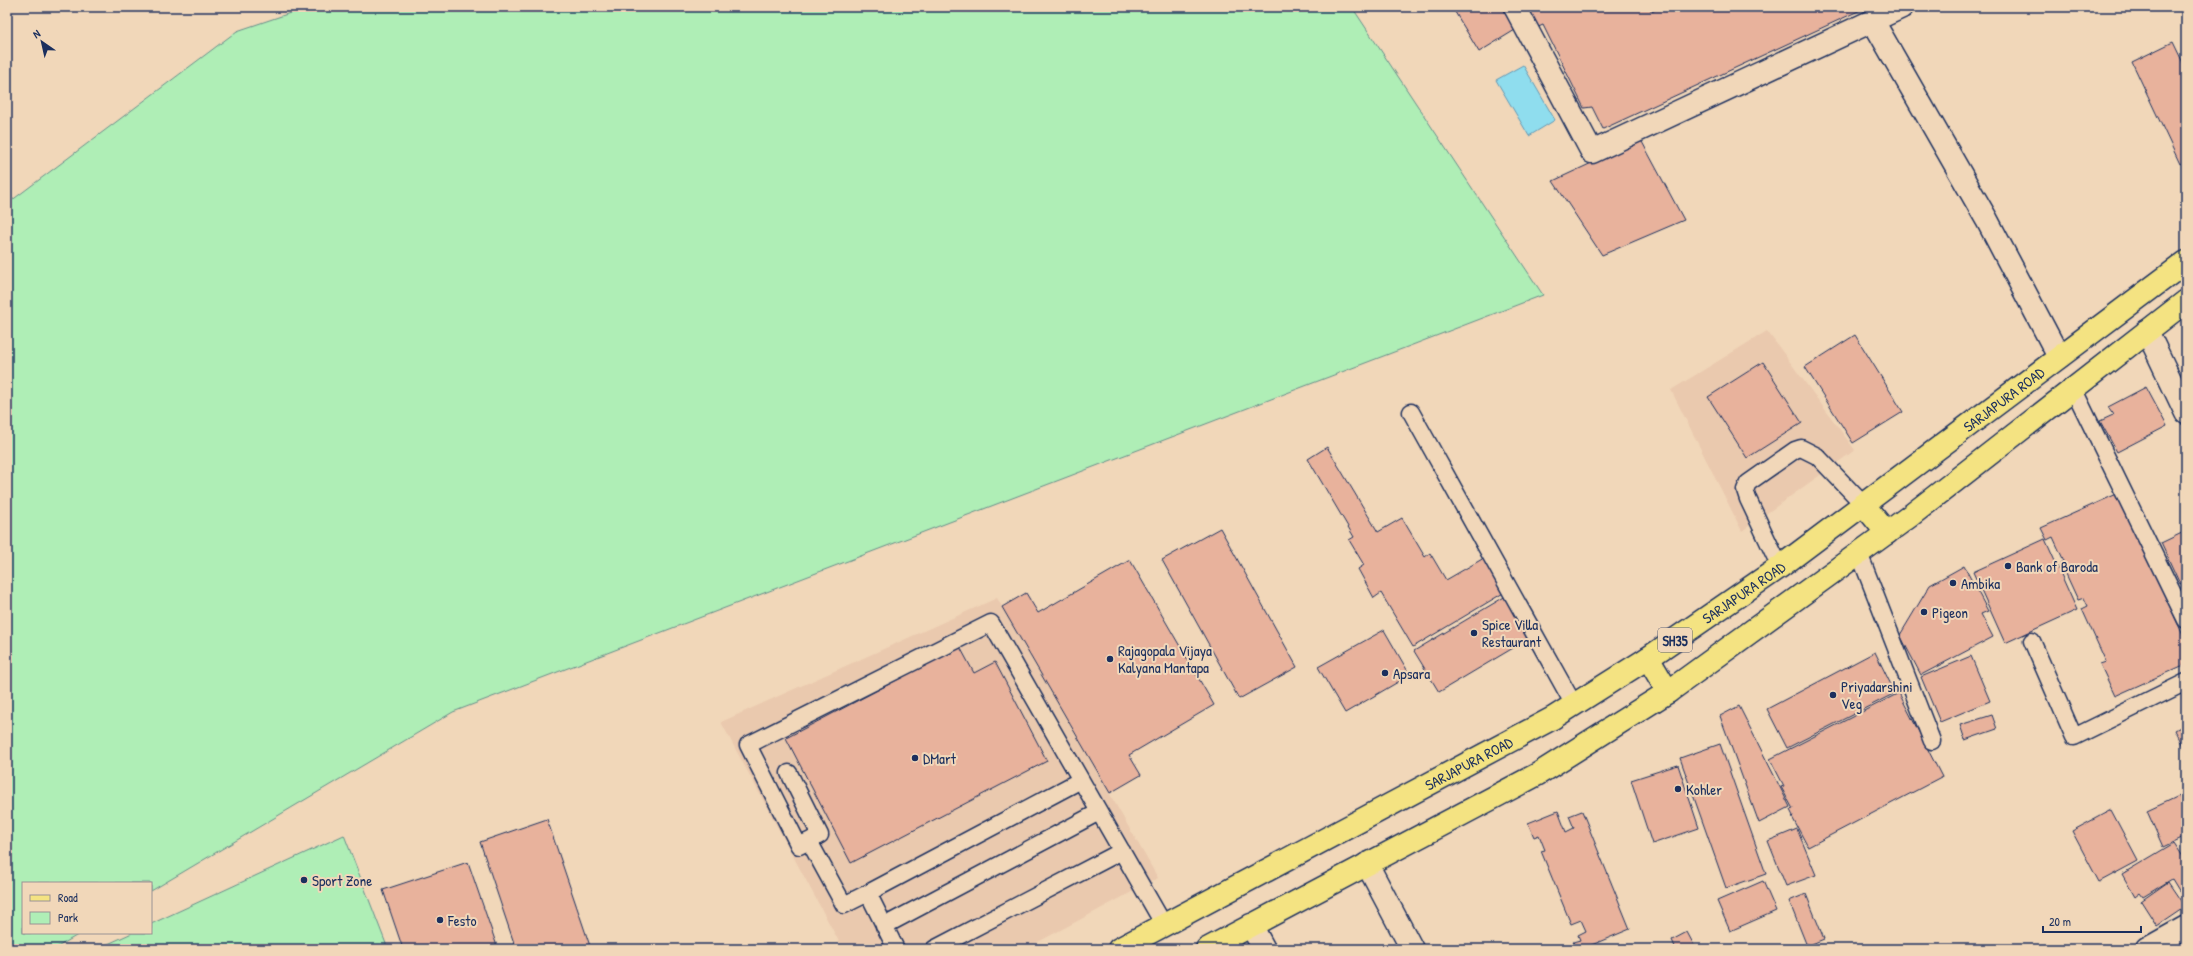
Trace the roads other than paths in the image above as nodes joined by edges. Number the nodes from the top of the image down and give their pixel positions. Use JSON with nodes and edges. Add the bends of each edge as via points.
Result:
{"nodes":[{"id":1,"x":1515,"y":7,"type":"edge"},
{"id":2,"x":1902,"y":7,"type":"edge"},
{"id":3,"x":1873,"y":21,"type":"junction"},
{"id":4,"x":2186,"y":262,"type":"edge"},
{"id":5,"x":2186,"y":301,"type":"edge"},
{"id":6,"x":2118,"y":313,"type":"junction"},
{"id":7,"x":2143,"y":334,"type":"junction"},
{"id":8,"x":2059,"y":357,"type":"junction"},
{"id":9,"x":2073,"y":388,"type":"junction"},
{"id":10,"x":1411,"y":412,"type":"dead end"},
{"id":11,"x":2186,"y":413,"type":"edge"},
{"id":12,"x":1864,"y":504,"type":"junction"},
{"id":13,"x":1887,"y":532,"type":"junction"},
{"id":14,"x":1859,"y":553,"type":"junction"},
{"id":15,"x":1780,"y":567,"type":"junction"},
{"id":16,"x":2186,"y":620,"type":"edge"},
{"id":17,"x":2032,"y":641,"type":"dead end"},
{"id":18,"x":1648,"y":658,"type":"junction"},
{"id":19,"x":2186,"y":682,"type":"edge"},
{"id":20,"x":1668,"y":692,"type":"junction"},
{"id":21,"x":1574,"y":705,"type":"junction"},
{"id":22,"x":1932,"y":741,"type":"dead end"},
{"id":23,"x":789,"y":773,"type":"dead end"},
{"id":24,"x":1081,"y":780,"type":"junction"},
{"id":25,"x":1099,"y":812,"type":"junction"},
{"id":26,"x":809,"y":841,"type":"junction"},
{"id":27,"x":1122,"y":852,"type":"junction"},
{"id":28,"x":1367,"y":864,"type":"junction"},
{"id":29,"x":868,"y":893,"type":"junction"},
{"id":30,"x":1164,"y":925,"type":"junction"},
{"id":31,"x":884,"y":926,"type":"junction"},
{"id":32,"x":1252,"y":926,"type":"junction"},
{"id":33,"x":2186,"y":927,"type":"edge"},
{"id":34,"x":896,"y":949,"type":"edge"},
{"id":35,"x":934,"y":949,"type":"edge"},
{"id":36,"x":1119,"y":949,"type":"edge"},
{"id":37,"x":1208,"y":949,"type":"edge"},
{"id":38,"x":1264,"y":949,"type":"edge"},
{"id":39,"x":1412,"y":949,"type":"edge"},
{"id":40,"x":2147,"y":949,"type":"edge"}],
"edges":[{"from":1,"to":3,"type":"street","via":[[1592,152]]},
{"from":2,"to":3,"type":"street"},
{"from":3,"to":8,"type":"street","via":[[1987,220]]},
{"from":4,"to":6,"type":"main road","name":"SARJAPURA ROAD","number":"SH35"},
{"from":5,"to":7,"type":"main road"},
{"from":6,"to":7,"type":"main road"},
{"from":6,"to":8,"type":"main road","name":"SARJAPURA ROAD","number":"SH35"},
{"from":7,"to":9,"type":"main road"},
{"from":7,"to":11,"type":"street"},
{"from":8,"to":12,"type":"main road","name":"SARJAPURA ROAD","number":"SH35"},
{"from":9,"to":13,"type":"main road"},
{"from":9,"to":16,"type":"lane"},
{"from":10,"to":21,"type":"lane"},
{"from":12,"to":13,"type":"main road"},
{"from":12,"to":15,"type":"main road","name":"SARJAPURA ROAD","number":"SH35"},
{"from":12,"to":15,"type":"lane","via":[[1817,456],[1801,448],[1748,483],[1745,490],[1748,499]]},
{"from":13,"to":14,"type":"main road"},
{"from":14,"to":20,"type":"main road"},
{"from":14,"to":22,"type":"lane"},
{"from":15,"to":18,"type":"main road","name":"SARJAPURA ROAD","number":"SH35"},
{"from":17,"to":19,"type":"lane","via":[[2074,737]]},
{"from":18,"to":20,"type":"main road"},
{"from":18,"to":21,"type":"main road","name":"SARJAPURA ROAD","number":"SH35"},
{"from":20,"to":28,"type":"main road","via":[[1538,774]]},
{"from":21,"to":30,"type":"main road","name":"SARJAPURA ROAD","number":"SH35"},
{"from":23,"to":26,"type":"lane","via":[[820,835]]},
{"from":24,"to":25,"type":"lane"},
{"from":24,"to":26,"type":"lane","via":[[991,623],[748,746],[799,846]]},
{"from":24,"to":29,"type":"lane"},
{"from":25,"to":27,"type":"lane"},
{"from":25,"to":31,"type":"lane"},
{"from":26,"to":29,"type":"lane","via":[[844,906]]},
{"from":27,"to":30,"type":"lane"},
{"from":27,"to":35,"type":"lane"},
{"from":28,"to":32,"type":"main road"},
{"from":28,"to":39,"type":"street"},
{"from":29,"to":31,"type":"lane"},
{"from":30,"to":36,"type":"main road","name":"SARJAPURA ROAD","number":"SH35"},
{"from":31,"to":34,"type":"lane"},
{"from":32,"to":37,"type":"main road"},
{"from":32,"to":38,"type":"street"},
{"from":33,"to":40,"type":"street"}]}
